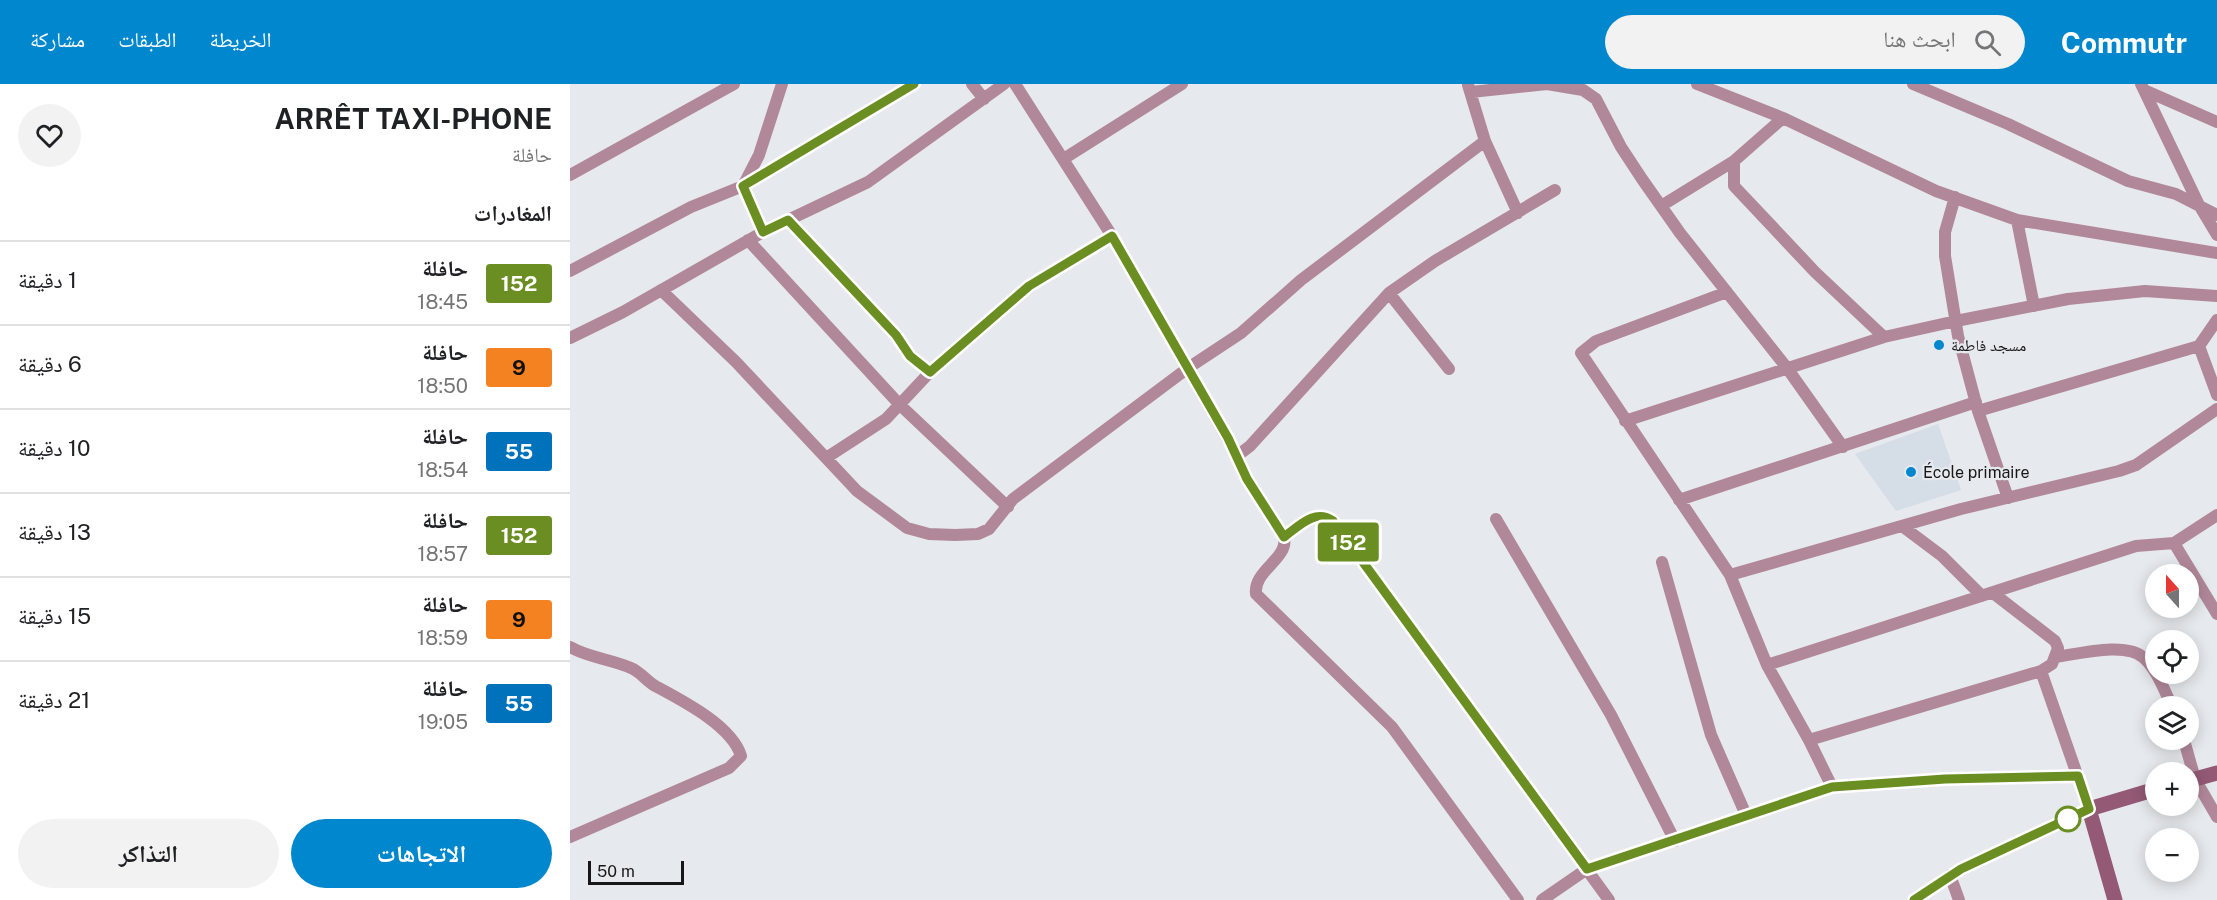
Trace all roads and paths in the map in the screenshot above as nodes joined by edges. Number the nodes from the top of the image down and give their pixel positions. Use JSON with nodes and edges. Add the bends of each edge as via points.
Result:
{"nodes":[{"id":1,"x":734,"y":84,"type":"edge"},
{"id":2,"x":783,"y":84,"type":"edge"},
{"id":3,"x":914,"y":84,"type":"edge"},
{"id":4,"x":972,"y":84,"type":"edge"},
{"id":5,"x":1004,"y":84,"type":"edge"},
{"id":6,"x":1015,"y":84,"type":"edge"},
{"id":7,"x":1182,"y":84,"type":"edge"},
{"id":8,"x":1697,"y":84,"type":"edge"},
{"id":9,"x":1914,"y":84,"type":"edge"},
{"id":10,"x":2142,"y":87,"type":"edge"},
{"id":11,"x":1469,"y":88,"type":"edge"},
{"id":12,"x":984,"y":99,"type":"junction"},
{"id":13,"x":1783,"y":118,"type":"junction"},
{"id":14,"x":2217,"y":122,"type":"edge"},
{"id":15,"x":1485,"y":141,"type":"junction"},
{"id":16,"x":1065,"y":159,"type":"junction"},
{"id":17,"x":1734,"y":161,"type":"junction"},
{"id":18,"x":570,"y":175,"type":"edge"},
{"id":19,"x":743,"y":186,"type":"junction"},
{"id":20,"x":1555,"y":190,"type":"dead end"},
{"id":21,"x":1955,"y":197,"type":"junction"},
{"id":22,"x":2199,"y":205,"type":"junction"},
{"id":23,"x":1661,"y":206,"type":"junction"},
{"id":24,"x":1518,"y":213,"type":"junction"},
{"id":25,"x":2217,"y":215,"type":"edge"},
{"id":26,"x":788,"y":220,"type":"junction"},
{"id":27,"x":2017,"y":220,"type":"junction"},
{"id":28,"x":763,"y":232,"type":"junction"},
{"id":29,"x":2217,"y":235,"type":"edge"},
{"id":30,"x":1112,"y":236,"type":"junction"},
{"id":31,"x":748,"y":240,"type":"junction"},
{"id":32,"x":2217,"y":253,"type":"edge"},
{"id":33,"x":570,"y":271,"type":"edge"},
{"id":34,"x":661,"y":290,"type":"junction"},
{"id":35,"x":1727,"y":292,"type":"junction"},
{"id":36,"x":1389,"y":293,"type":"junction"},
{"id":37,"x":2217,"y":296,"type":"edge"},
{"id":38,"x":2034,"y":306,"type":"junction"},
{"id":39,"x":2217,"y":320,"type":"edge"},
{"id":40,"x":1956,"y":321,"type":"junction"},
{"id":41,"x":1884,"y":337,"type":"junction"},
{"id":42,"x":570,"y":338,"type":"edge"},
{"id":43,"x":2199,"y":346,"type":"junction"},
{"id":44,"x":1188,"y":368,"type":"junction"},
{"id":45,"x":1787,"y":368,"type":"junction"},
{"id":46,"x":1449,"y":369,"type":"dead end"},
{"id":47,"x":930,"y":372,"type":"junction"},
{"id":48,"x":2217,"y":395,"type":"edge"},
{"id":49,"x":900,"y":405,"type":"junction"},
{"id":50,"x":1977,"y":407,"type":"junction"},
{"id":51,"x":2217,"y":409,"type":"edge"},
{"id":52,"x":1625,"y":421,"type":"junction"},
{"id":53,"x":1843,"y":447,"type":"junction"},
{"id":54,"x":1237,"y":456,"type":"junction"},
{"id":55,"x":826,"y":458,"type":"junction"},
{"id":56,"x":2008,"y":498,"type":"junction"},
{"id":57,"x":1679,"y":500,"type":"junction"},
{"id":58,"x":1008,"y":507,"type":"junction"},
{"id":59,"x":2217,"y":515,"type":"edge"},
{"id":60,"x":1496,"y":519,"type":"dead end"},
{"id":61,"x":1902,"y":526,"type":"junction"},
{"id":62,"x":1284,"y":537,"type":"junction"},
{"id":63,"x":2174,"y":543,"type":"junction"},
{"id":64,"x":1662,"y":562,"type":"dead end"},
{"id":65,"x":1730,"y":575,"type":"junction"},
{"id":66,"x":1987,"y":594,"type":"junction"},
{"id":67,"x":2217,"y":614,"type":"edge"},
{"id":68,"x":570,"y":647,"type":"edge"},
{"id":69,"x":2056,"y":657,"type":"junction"},
{"id":70,"x":1767,"y":665,"type":"junction"},
{"id":71,"x":2041,"y":670,"type":"junction"},
{"id":72,"x":2167,"y":696,"type":"edge"},
{"id":73,"x":1809,"y":740,"type":"junction"},
{"id":74,"x":2217,"y":773,"type":"edge"},
{"id":75,"x":2078,"y":776,"type":"junction"},
{"id":76,"x":2199,"y":778,"type":"edge"},
{"id":77,"x":1832,"y":787,"type":"junction"},
{"id":78,"x":2199,"y":790,"type":"edge"},
{"id":79,"x":2145,"y":792,"type":"edge"},
{"id":80,"x":2089,"y":809,"type":"junction"},
{"id":81,"x":1746,"y":815,"type":"junction"},
{"id":82,"x":2217,"y":817,"type":"edge"},
{"id":83,"x":570,"y":837,"type":"edge"},
{"id":84,"x":1675,"y":841,"type":"junction"},
{"id":85,"x":1587,"y":869,"type":"junction"},
{"id":86,"x":1950,"y":875,"type":"junction"},
{"id":87,"x":1518,"y":900,"type":"edge"},
{"id":88,"x":1542,"y":900,"type":"edge"},
{"id":89,"x":1610,"y":900,"type":"edge"},
{"id":90,"x":1914,"y":900,"type":"edge"},
{"id":91,"x":1959,"y":900,"type":"edge"},
{"id":92,"x":2115,"y":900,"type":"edge"}],
"edges":[{"from":1,"to":18,"type":"street"},
{"from":2,"to":19,"type":"street","via":[[759,155]]},
{"from":3,"to":19,"type":"street"},
{"from":4,"to":12,"type":"street"},
{"from":5,"to":12,"type":"street"},
{"from":6,"to":16,"type":"street"},
{"from":7,"to":16,"type":"street"},
{"from":8,"to":13,"type":"street"},
{"from":9,"to":22,"type":"street","via":[[2128,181],[2176,194]]},
{"from":10,"to":14,"type":"street"},
{"from":10,"to":22,"type":"street"},
{"from":11,"to":15,"type":"street"},
{"from":11,"to":23,"type":"street","via":[[1547,84],[1583,90],[1596,99],[1621,147]]},
{"from":12,"to":26,"type":"street","via":[[868,182]]},
{"from":13,"to":17,"type":"street"},
{"from":13,"to":21,"type":"street"},
{"from":15,"to":24,"type":"street"},
{"from":15,"to":44,"type":"street","via":[[1301,280],[1241,333]]},
{"from":16,"to":30,"type":"street"},
{"from":17,"to":23,"type":"street"},
{"from":17,"to":41,"type":"street","via":[[1734,186],[1815,272]]},
{"from":19,"to":28,"type":"street"},
{"from":19,"to":33,"type":"street","via":[[691,207]]},
{"from":20,"to":24,"type":"street"},
{"from":21,"to":27,"type":"street"},
{"from":21,"to":40,"type":"street","via":[[1945,232],[1945,256]]},
{"from":22,"to":25,"type":"street"},
{"from":22,"to":29,"type":"street"},
{"from":23,"to":35,"type":"street"},
{"from":24,"to":36,"type":"street"},
{"from":26,"to":28,"type":"street"},
{"from":26,"to":47,"type":"street","via":[[896,335],[910,356]]},
{"from":27,"to":32,"type":"street"},
{"from":27,"to":38,"type":"street"},
{"from":28,"to":31,"type":"street"},
{"from":30,"to":44,"type":"street"},
{"from":30,"to":47,"type":"street","via":[[1029,286]]},
{"from":31,"to":34,"type":"street"},
{"from":31,"to":49,"type":"street"},
{"from":34,"to":42,"type":"street"},
{"from":34,"to":55,"type":"street","via":[[736,362]]},
{"from":35,"to":45,"type":"street"},
{"from":35,"to":52,"type":"street","via":[[1584,348],[1582,358]]},
{"from":36,"to":46,"type":"street"},
{"from":36,"to":54,"type":"street"},
{"from":37,"to":38,"type":"street","via":[[2145,291]]},
{"from":38,"to":40,"type":"street"},
{"from":39,"to":43,"type":"street"},
{"from":40,"to":41,"type":"street"},
{"from":40,"to":50,"type":"street"},
{"from":41,"to":45,"type":"street"},
{"from":43,"to":48,"type":"street"},
{"from":43,"to":50,"type":"street"},
{"from":44,"to":54,"type":"street"},
{"from":44,"to":58,"type":"street"},
{"from":45,"to":52,"type":"street"},
{"from":45,"to":53,"type":"street"},
{"from":47,"to":49,"type":"street"},
{"from":49,"to":55,"type":"street","via":[[886,419]]},
{"from":49,"to":58,"type":"street"},
{"from":50,"to":53,"type":"street"},
{"from":50,"to":56,"type":"street"},
{"from":51,"to":56,"type":"street","via":[[2136,465]]},
{"from":52,"to":57,"type":"street"},
{"from":53,"to":57,"type":"street"},
{"from":54,"to":62,"type":"street"},
{"from":55,"to":58,"type":"street","via":[[857,491],[889,516],[907,528],[929,534],[978,534],[989,529]]},
{"from":56,"to":61,"type":"street"},
{"from":57,"to":65,"type":"street"},
{"from":59,"to":63,"type":"street"},
{"from":60,"to":84,"type":"street","via":[[1611,715]]},
{"from":61,"to":65,"type":"street"},
{"from":61,"to":66,"type":"street"},
{"from":62,"to":85,"type":"street","via":[[1318,516],[1325,515],[1333,521]]},
{"from":62,"to":87,"type":"street","via":[[1286,545],[1255,586],[1256,594],[1392,727]]},
{"from":63,"to":66,"type":"street","via":[[2136,546]]},
{"from":63,"to":67,"type":"street"},
{"from":64,"to":81,"type":"street","via":[[1711,735]]},
{"from":65,"to":70,"type":"street"},
{"from":66,"to":69,"type":"street","via":[[2055,641]]},
{"from":66,"to":70,"type":"street"},
{"from":68,"to":83,"type":"street","via":[[636,670],[724,730],[741,756],[729,768]]},
{"from":69,"to":71,"type":"street"},
{"from":69,"to":72,"type":"street","via":[[2112,649],[2142,656]]},
{"from":70,"to":73,"type":"street"},
{"from":71,"to":73,"type":"street"},
{"from":71,"to":75,"type":"street"},
{"from":73,"to":77,"type":"street"},
{"from":74,"to":76,"type":"main road"},
{"from":75,"to":77,"type":"street"},
{"from":75,"to":80,"type":"street"},
{"from":77,"to":81,"type":"street"},
{"from":78,"to":82,"type":"street"},
{"from":79,"to":80,"type":"main road"},
{"from":80,"to":86,"type":"street"},
{"from":80,"to":92,"type":"main road"},
{"from":81,"to":84,"type":"street"},
{"from":84,"to":85,"type":"street"},
{"from":85,"to":88,"type":"street"},
{"from":85,"to":89,"type":"street"},
{"from":86,"to":90,"type":"street"},
{"from":86,"to":91,"type":"street"}]}
